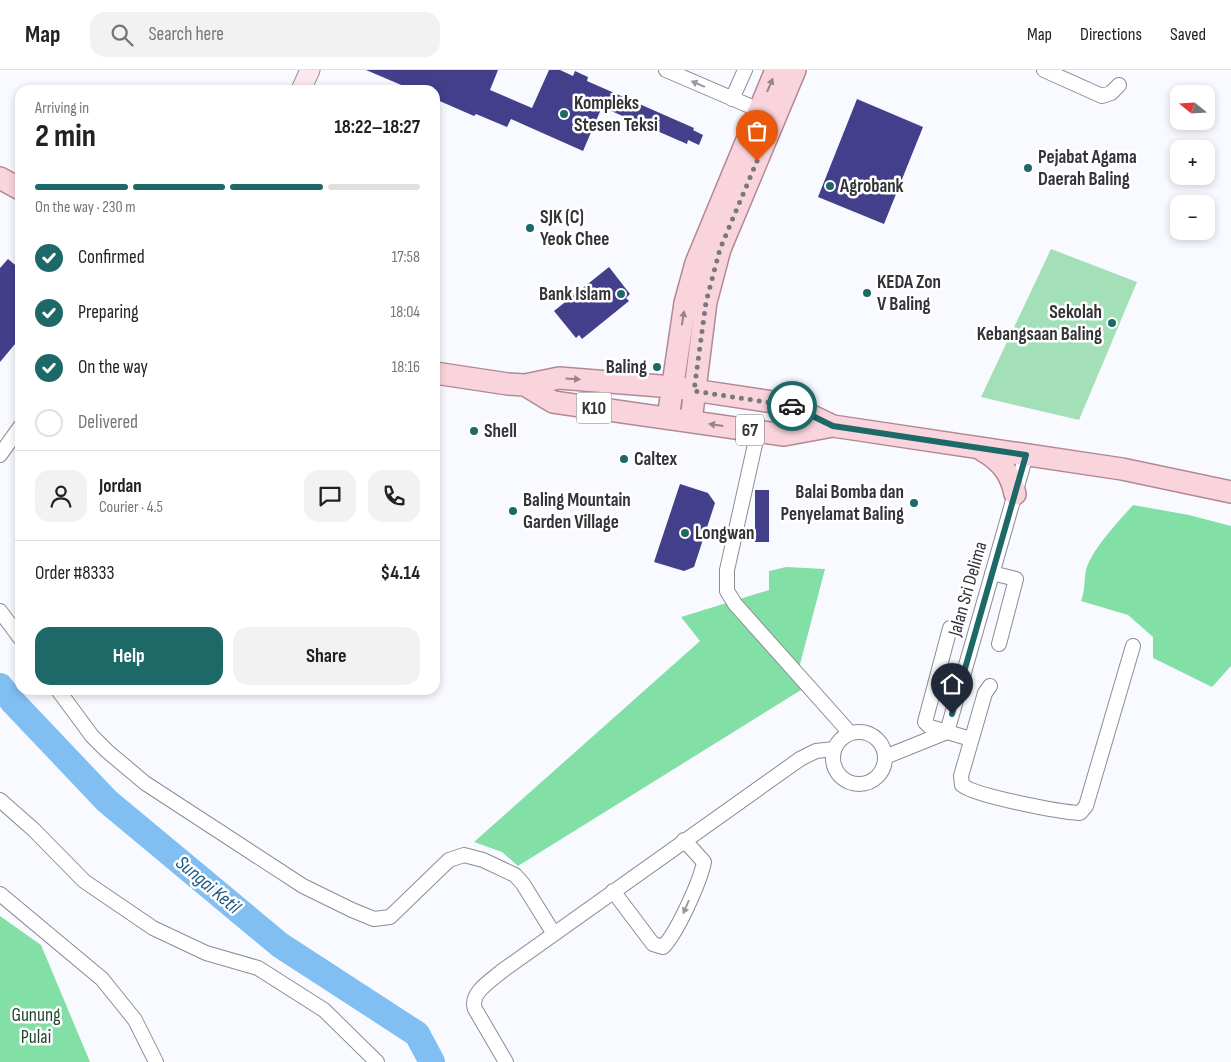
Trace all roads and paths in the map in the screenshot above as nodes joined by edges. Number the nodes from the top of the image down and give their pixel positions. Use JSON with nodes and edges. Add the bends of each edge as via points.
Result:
{"nodes":[{"id":1,"x":310,"y":70,"type":"edge"},
{"id":2,"x":666,"y":70,"type":"edge"},
{"id":3,"x":745,"y":70,"type":"edge"},
{"id":4,"x":776,"y":70,"type":"edge"},
{"id":5,"x":795,"y":70,"type":"edge"},
{"id":6,"x":1044,"y":70,"type":"edge"},
{"id":7,"x":302,"y":85,"type":"edge"},
{"id":8,"x":1118,"y":85,"type":"dead end"},
{"id":9,"x":732,"y":99,"type":"junction"},
{"id":10,"x":767,"y":114,"type":"junction"},
{"id":11,"x":0,"y":178,"type":"edge"},
{"id":12,"x":15,"y":186,"type":"edge"},
{"id":13,"x":677,"y":356,"type":"junction"},
{"id":14,"x":440,"y":374,"type":"edge"},
{"id":15,"x":629,"y":384,"type":"junction"},
{"id":16,"x":525,"y":385,"type":"junction"},
{"id":17,"x":673,"y":387,"type":"junction"},
{"id":18,"x":694,"y":391,"type":"junction"},
{"id":19,"x":668,"y":418,"type":"junction"},
{"id":20,"x":691,"y":421,"type":"junction"},
{"id":21,"x":833,"y":426,"type":"junction"},
{"id":22,"x":758,"y":431,"type":"junction"},
{"id":23,"x":15,"y":434,"type":"edge"},
{"id":24,"x":981,"y":449,"type":"junction"},
{"id":25,"x":0,"y":455,"type":"edge"},
{"id":26,"x":1026,"y":455,"type":"junction"},
{"id":27,"x":1231,"y":492,"type":"edge"},
{"id":28,"x":1015,"y":494,"type":"junction"},
{"id":29,"x":992,"y":573,"type":"junction"},
{"id":30,"x":0,"y":611,"type":"edge"},
{"id":31,"x":950,"y":628,"type":"dead end"},
{"id":32,"x":15,"y":631,"type":"edge"},
{"id":33,"x":999,"y":644,"type":"dead end"},
{"id":34,"x":1133,"y":646,"type":"dead end"},
{"id":35,"x":990,"y":686,"type":"dead end"},
{"id":36,"x":62,"y":695,"type":"edge"},
{"id":37,"x":947,"y":732,"type":"junction"},
{"id":38,"x":850,"y":733,"type":"junction"},
{"id":39,"x":972,"y":740,"type":"junction"},
{"id":40,"x":834,"y":749,"type":"junction"},
{"id":41,"x":885,"y":757,"type":"junction"},
{"id":42,"x":0,"y":800,"type":"edge"},
{"id":43,"x":684,"y":840,"type":"junction"},
{"id":44,"x":613,"y":892,"type":"junction"},
{"id":45,"x":0,"y":894,"type":"edge"},
{"id":46,"x":554,"y":934,"type":"junction"},
{"id":47,"x":156,"y":1062,"type":"edge"},
{"id":48,"x":377,"y":1062,"type":"edge"},
{"id":49,"x":506,"y":1062,"type":"edge"}],
"edges":[{"from":1,"to":7,"type":"street"},
{"from":9,"to":2,"type":"street","one_way":true},
{"from":3,"to":9,"type":"street"},
{"from":10,"to":4,"type":"main road","one_way":true},
{"from":5,"to":10,"type":"main road"},
{"from":6,"to":8,"type":"street","via":[[1102,96],[1111,93]]},
{"from":9,"to":10,"type":"street"},
{"from":13,"to":10,"type":"main road","one_way":true,"via":[[685,304],[696,263]]},
{"from":10,"to":18,"type":"main road","via":[[720,249],[706,302]]},
{"from":11,"to":12,"type":"main road"},
{"from":13,"to":15,"type":"main road","via":[[667,368]]},
{"from":13,"to":17,"type":"main road"},
{"from":14,"to":16,"type":"main road","number":"K10"},
{"from":16,"to":15,"type":"main road","number":"K10","one_way":true,"via":[[559,378]]},
{"from":15,"to":17,"type":"main road","number":"K10"},
{"from":16,"to":19,"type":"main road","number":"K10","via":[[553,402]]},
{"from":17,"to":18,"type":"main road","number":"67"},
{"from":17,"to":19,"type":"main road"},
{"from":18,"to":20,"type":"main road"},
{"from":18,"to":21,"type":"main road","number":"67","via":[[788,404]]},
{"from":19,"to":20,"type":"main road","number":"67"},
{"from":22,"to":20,"type":"main road","number":"67","one_way":true},
{"from":21,"to":22,"type":"main road","number":"67","via":[[784,435]]},
{"from":21,"to":24,"type":"main road","number":"67"},
{"from":22,"to":38,"type":"street","via":[[727,570],[727,591]]},
{"from":23,"to":25,"type":"street"},
{"from":24,"to":26,"type":"main road","number":"67"},
{"from":24,"to":28,"type":"main road","via":[[1002,465],[1012,481]]},
{"from":26,"to":27,"type":"main road","number":"67","via":[[1122,469]]},
{"from":26,"to":28,"type":"street","name":"Jalan Sri Delima"},
{"from":28,"to":29,"type":"street","name":"Jalan Sri Delima"},
{"from":29,"to":33,"type":"street","via":[[1016,579]]},
{"from":29,"to":37,"type":"street","name":"Jalan Sri Delima"},
{"from":30,"to":32,"type":"street"},
{"from":31,"to":37,"type":"street","via":[[925,722]]},
{"from":34,"to":39,"type":"street","via":[[1083,812],[1000,799],[966,788],[962,785],[961,776]]},
{"from":35,"to":39,"type":"street","via":[[985,693]]},
{"from":36,"to":46,"type":"street","via":[[92,736],[145,783],[303,886],[352,910],[374,919],[390,917],[449,860],[464,855],[515,875]]},
{"from":37,"to":39,"type":"street"},
{"from":37,"to":41,"type":"street"},
{"from":38,"to":40,"type":"street"},
{"from":38,"to":41,"type":"street","via":[[874,736],[884,749]]},
{"from":40,"to":41,"type":"street","via":[[833,762],[839,775],[857,784],[877,777]]},
{"from":40,"to":43,"type":"street","via":[[816,751],[800,759]]},
{"from":42,"to":48,"type":"street","via":[[84,881],[153,928],[206,953],[258,968],[324,1010]]},
{"from":43,"to":44,"type":"street"},
{"from":43,"to":44,"type":"street","one_way":true,"via":[[704,862],[673,937],[663,947],[653,944]]},
{"from":44,"to":46,"type":"street"},
{"from":45,"to":47,"type":"street","via":[[102,979],[135,1020]]},
{"from":46,"to":49,"type":"street","via":[[502,971],[477,992],[473,1001]]}]}
